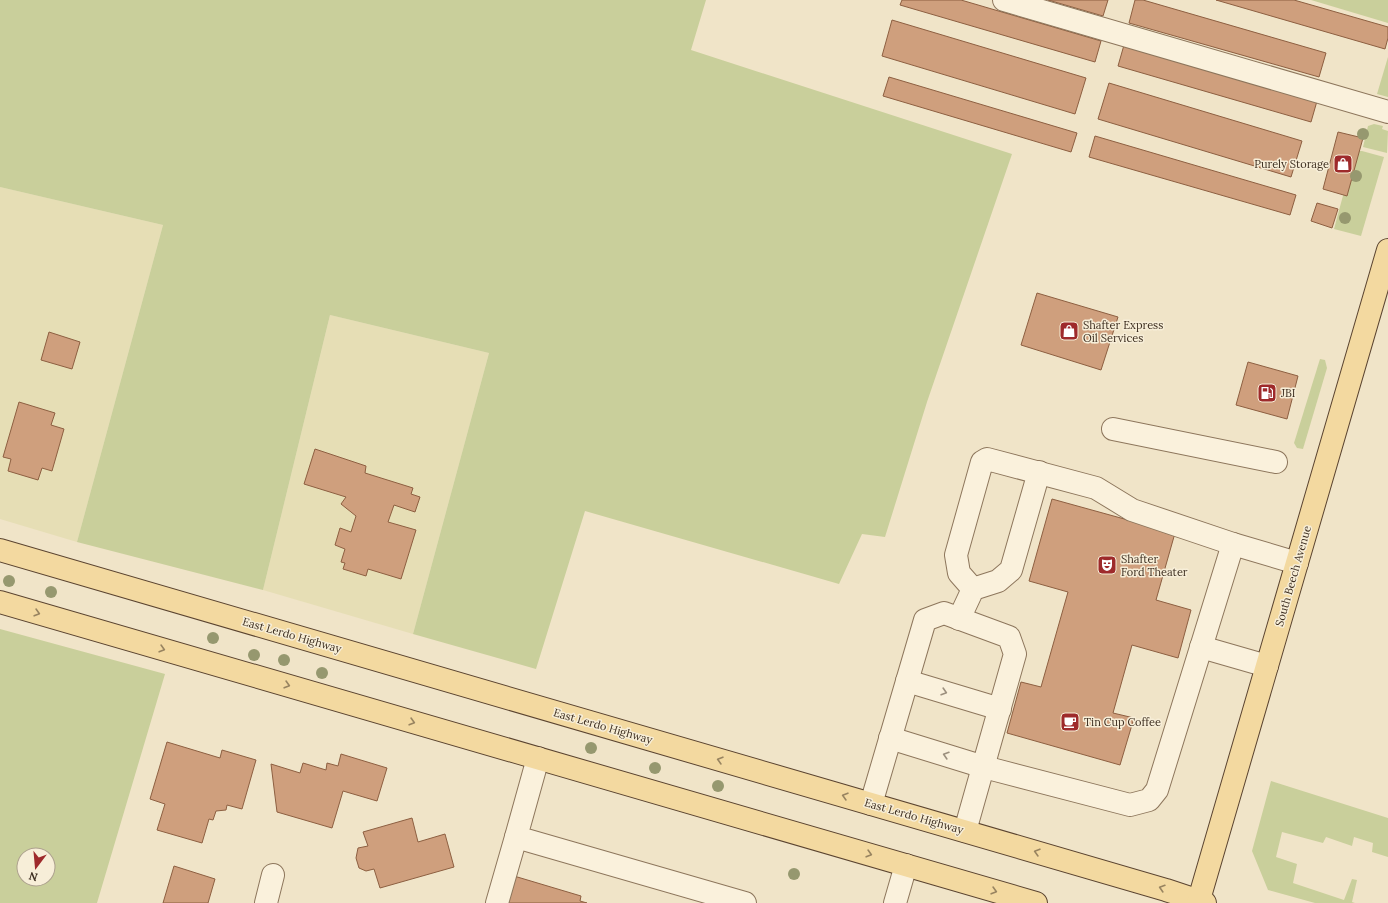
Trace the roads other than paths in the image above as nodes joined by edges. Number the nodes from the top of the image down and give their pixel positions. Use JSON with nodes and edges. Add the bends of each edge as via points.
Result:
{"nodes":[{"id":1,"x":1004,"y":0,"type":"edge"},
{"id":2,"x":1388,"y":112,"type":"edge"},
{"id":3,"x":1386,"y":261,"type":"edge"},
{"id":4,"x":1113,"y":429,"type":"dead end"},
{"id":5,"x":1276,"y":462,"type":"dead end"},
{"id":6,"x":1039,"y":472,"type":"junction"},
{"id":7,"x":1233,"y":544,"type":"junction"},
{"id":8,"x":0,"y":550,"type":"edge"},
{"id":9,"x":1297,"y":562,"type":"junction"},
{"id":10,"x":973,"y":589,"type":"junction"},
{"id":11,"x":0,"y":602,"type":"edge"},
{"id":12,"x":959,"y":619,"type":"junction"},
{"id":13,"x":1201,"y":647,"type":"junction"},
{"id":14,"x":1267,"y":666,"type":"junction"},
{"id":15,"x":907,"y":681,"type":"junction"},
{"id":16,"x":1000,"y":709,"type":"junction"},
{"id":17,"x":890,"y":738,"type":"junction"},
{"id":18,"x":538,"y":758,"type":"junction"},
{"id":19,"x":984,"y":767,"type":"junction"},
{"id":20,"x":871,"y":804,"type":"junction"},
{"id":21,"x":965,"y":831,"type":"junction"},
{"id":22,"x":516,"y":837,"type":"junction"},
{"id":23,"x":906,"y":865,"type":"junction"},
{"id":24,"x":274,"y":875,"type":"dead end"},
{"id":25,"x":1200,"y":902,"type":"edge"},
{"id":26,"x":266,"y":903,"type":"edge"},
{"id":27,"x":497,"y":903,"type":"edge"},
{"id":28,"x":745,"y":903,"type":"edge"},
{"id":29,"x":894,"y":903,"type":"edge"},
{"id":30,"x":1036,"y":903,"type":"edge"}],
"edges":[{"from":1,"to":2,"type":"street"},
{"from":3,"to":9,"type":"main road","name":"South Beech Avenue"},
{"from":4,"to":5,"type":"street"},
{"from":6,"to":7,"type":"street","via":[[1096,488],[1132,510]]},
{"from":6,"to":10,"type":"street","via":[[1011,570],[998,581]]},
{"from":6,"to":10,"type":"street","via":[[987,459],[982,462],[956,555],[958,573]]},
{"from":7,"to":9,"type":"street"},
{"from":7,"to":13,"type":"street"},
{"from":20,"to":8,"type":"main road","name":"East Lerdo Highway","one_way":true},
{"from":9,"to":14,"type":"main road","name":"South Beech Avenue"},
{"from":10,"to":12,"type":"street"},
{"from":11,"to":18,"type":"main road","one_way":true},
{"from":12,"to":15,"type":"street","via":[[944,613],[925,620]]},
{"from":12,"to":16,"type":"street","via":[[1009,637],[1015,654]]},
{"from":13,"to":14,"type":"street"},
{"from":13,"to":19,"type":"street","via":[[1157,790],[1149,800],[1130,805]]},
{"from":14,"to":25,"type":"main road","name":"South Beech Avenue"},
{"from":15,"to":16,"type":"street","one_way":true},
{"from":15,"to":17,"type":"street"},
{"from":16,"to":19,"type":"street"},
{"from":19,"to":17,"type":"street","one_way":true},
{"from":17,"to":20,"type":"street"},
{"from":18,"to":22,"type":"street"},
{"from":18,"to":23,"type":"main road","one_way":true},
{"from":19,"to":21,"type":"street"},
{"from":20,"to":21,"type":"main road","name":"East Lerdo Highway"},
{"from":25,"to":21,"type":"main road","name":"East Lerdo Highway","one_way":true},
{"from":22,"to":27,"type":"street"},
{"from":22,"to":28,"type":"street"},
{"from":23,"to":29,"type":"street"},
{"from":23,"to":30,"type":"main road","one_way":true},
{"from":24,"to":26,"type":"street"}]}
